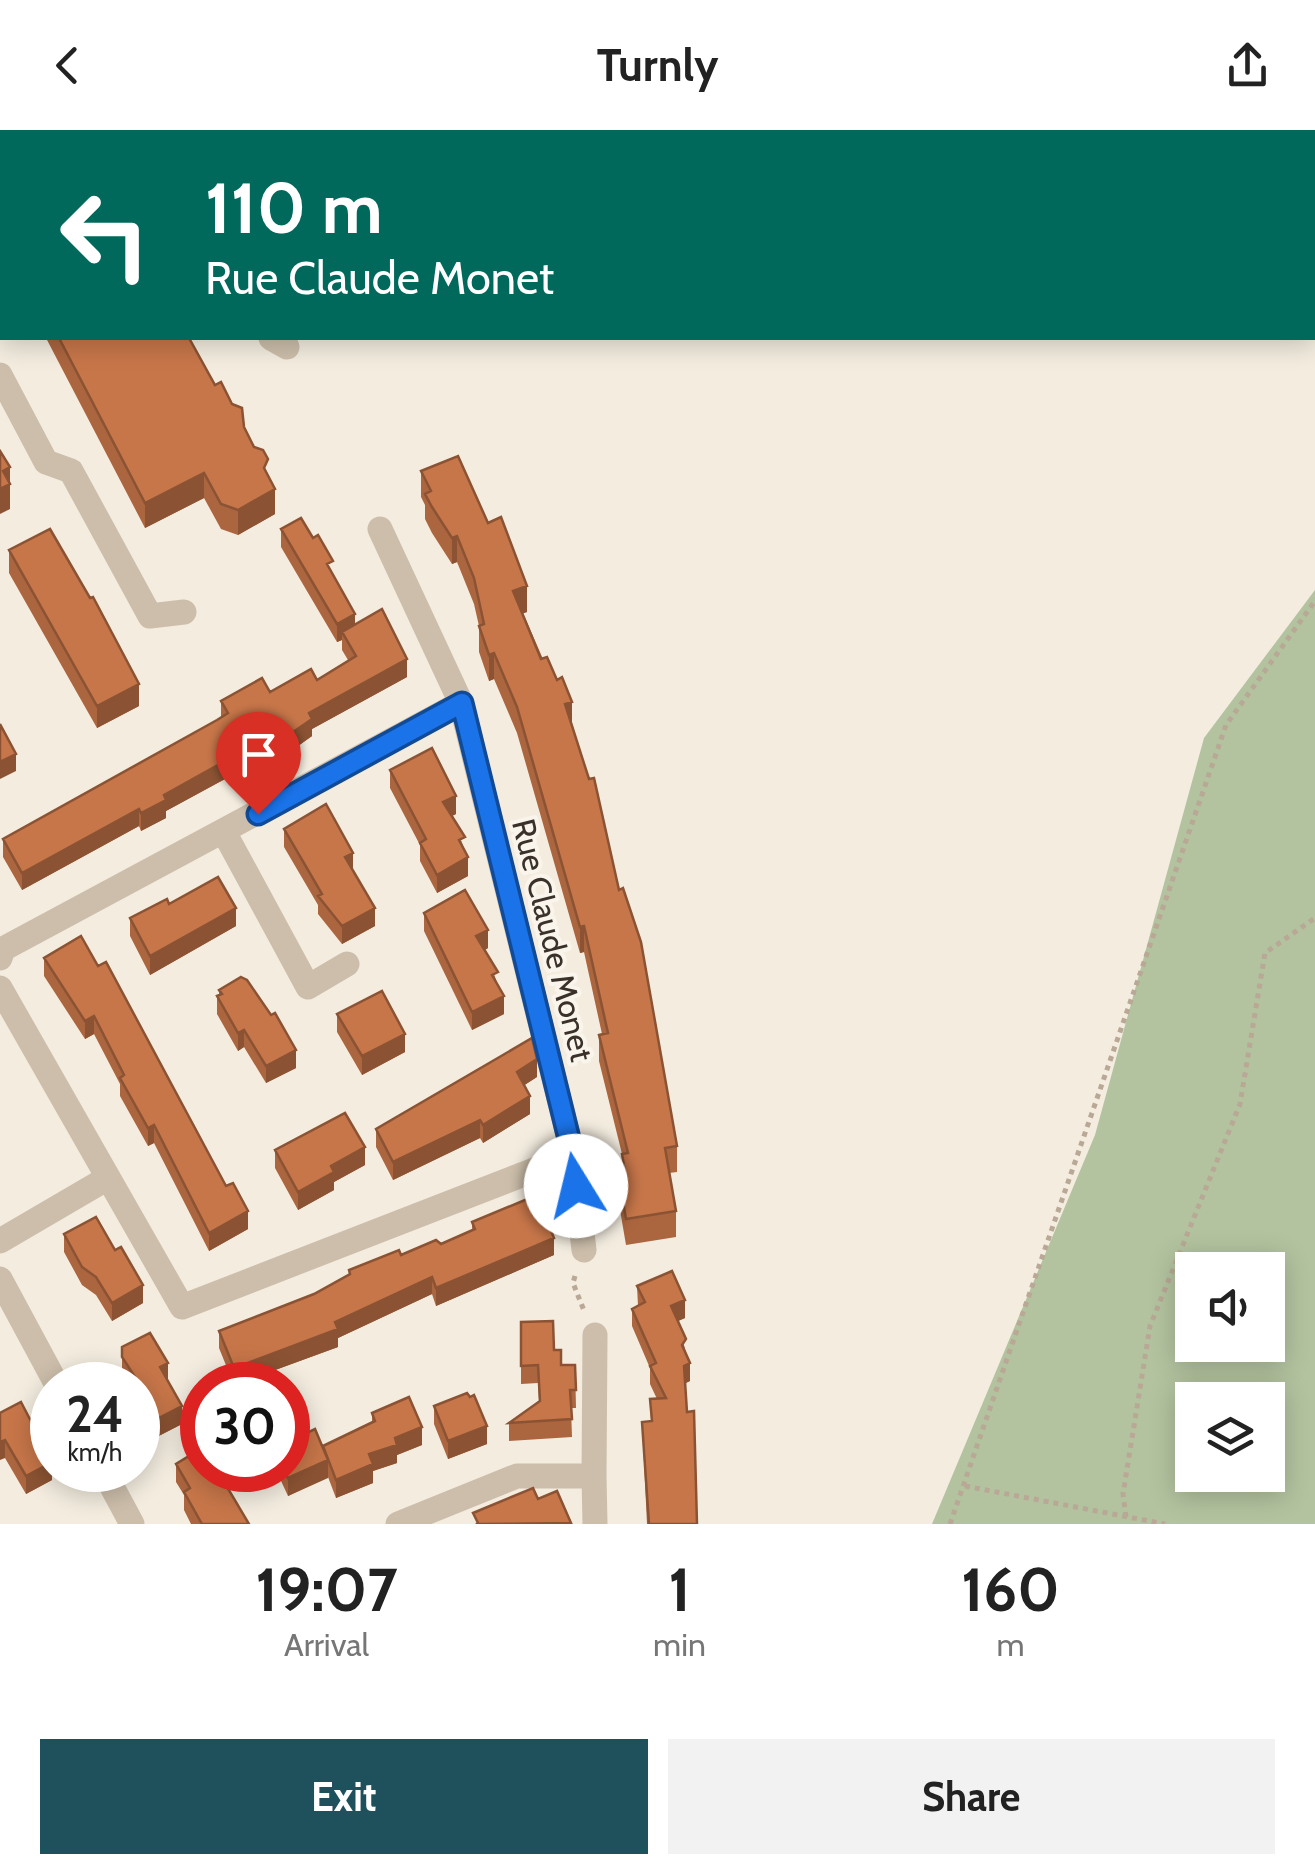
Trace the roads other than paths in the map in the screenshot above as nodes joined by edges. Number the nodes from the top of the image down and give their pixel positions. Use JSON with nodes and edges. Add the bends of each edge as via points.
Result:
{"nodes":[{"id":1,"x":0,"y":375,"type":"edge"},
{"id":2,"x":380,"y":529,"type":"dead end"},
{"id":3,"x":184,"y":612,"type":"dead end"},
{"id":4,"x":462,"y":703,"type":"junction"},
{"id":5,"x":224,"y":832,"type":"junction"},
{"id":6,"x":0,"y":958,"type":"edge"},
{"id":7,"x":347,"y":964,"type":"dead end"},
{"id":8,"x":0,"y":988,"type":"edge"},
{"id":9,"x":573,"y":1155,"type":"junction"},
{"id":10,"x":106,"y":1180,"type":"junction"},
{"id":11,"x":0,"y":1241,"type":"edge"},
{"id":12,"x":584,"y":1250,"type":"road end"},
{"id":13,"x":0,"y":1279,"type":"edge"},
{"id":14,"x":595,"y":1336,"type":"road end"},
{"id":15,"x":45,"y":1362,"type":"edge"},
{"id":16,"x":594,"y":1476,"type":"junction"},
{"id":17,"x":114,"y":1492,"type":"edge"},
{"id":18,"x":132,"y":1524,"type":"edge"},
{"id":19,"x":398,"y":1524,"type":"edge"},
{"id":20,"x":595,"y":1524,"type":"edge"}],
"edges":[{"from":1,"to":3,"type":"street","via":[[46,462],[70,471],[150,616]]},
{"from":2,"to":4,"type":"street","name":"Rue Claude Monet"},
{"from":4,"to":5,"type":"street"},
{"from":4,"to":9,"type":"street","name":"Rue Claude Monet"},
{"from":5,"to":6,"type":"street","via":[[3,949]]},
{"from":5,"to":7,"type":"street","via":[[308,988]]},
{"from":8,"to":10,"type":"street"},
{"from":9,"to":10,"type":"street","via":[[182,1308]]},
{"from":9,"to":12,"type":"street","name":"Rue Claude Monet"},
{"from":10,"to":11,"type":"street"},
{"from":13,"to":15,"type":"street"},
{"from":14,"to":16,"type":"street"},
{"from":16,"to":19,"type":"street","via":[[517,1476]]},
{"from":16,"to":20,"type":"street"},
{"from":17,"to":18,"type":"street"}]}
